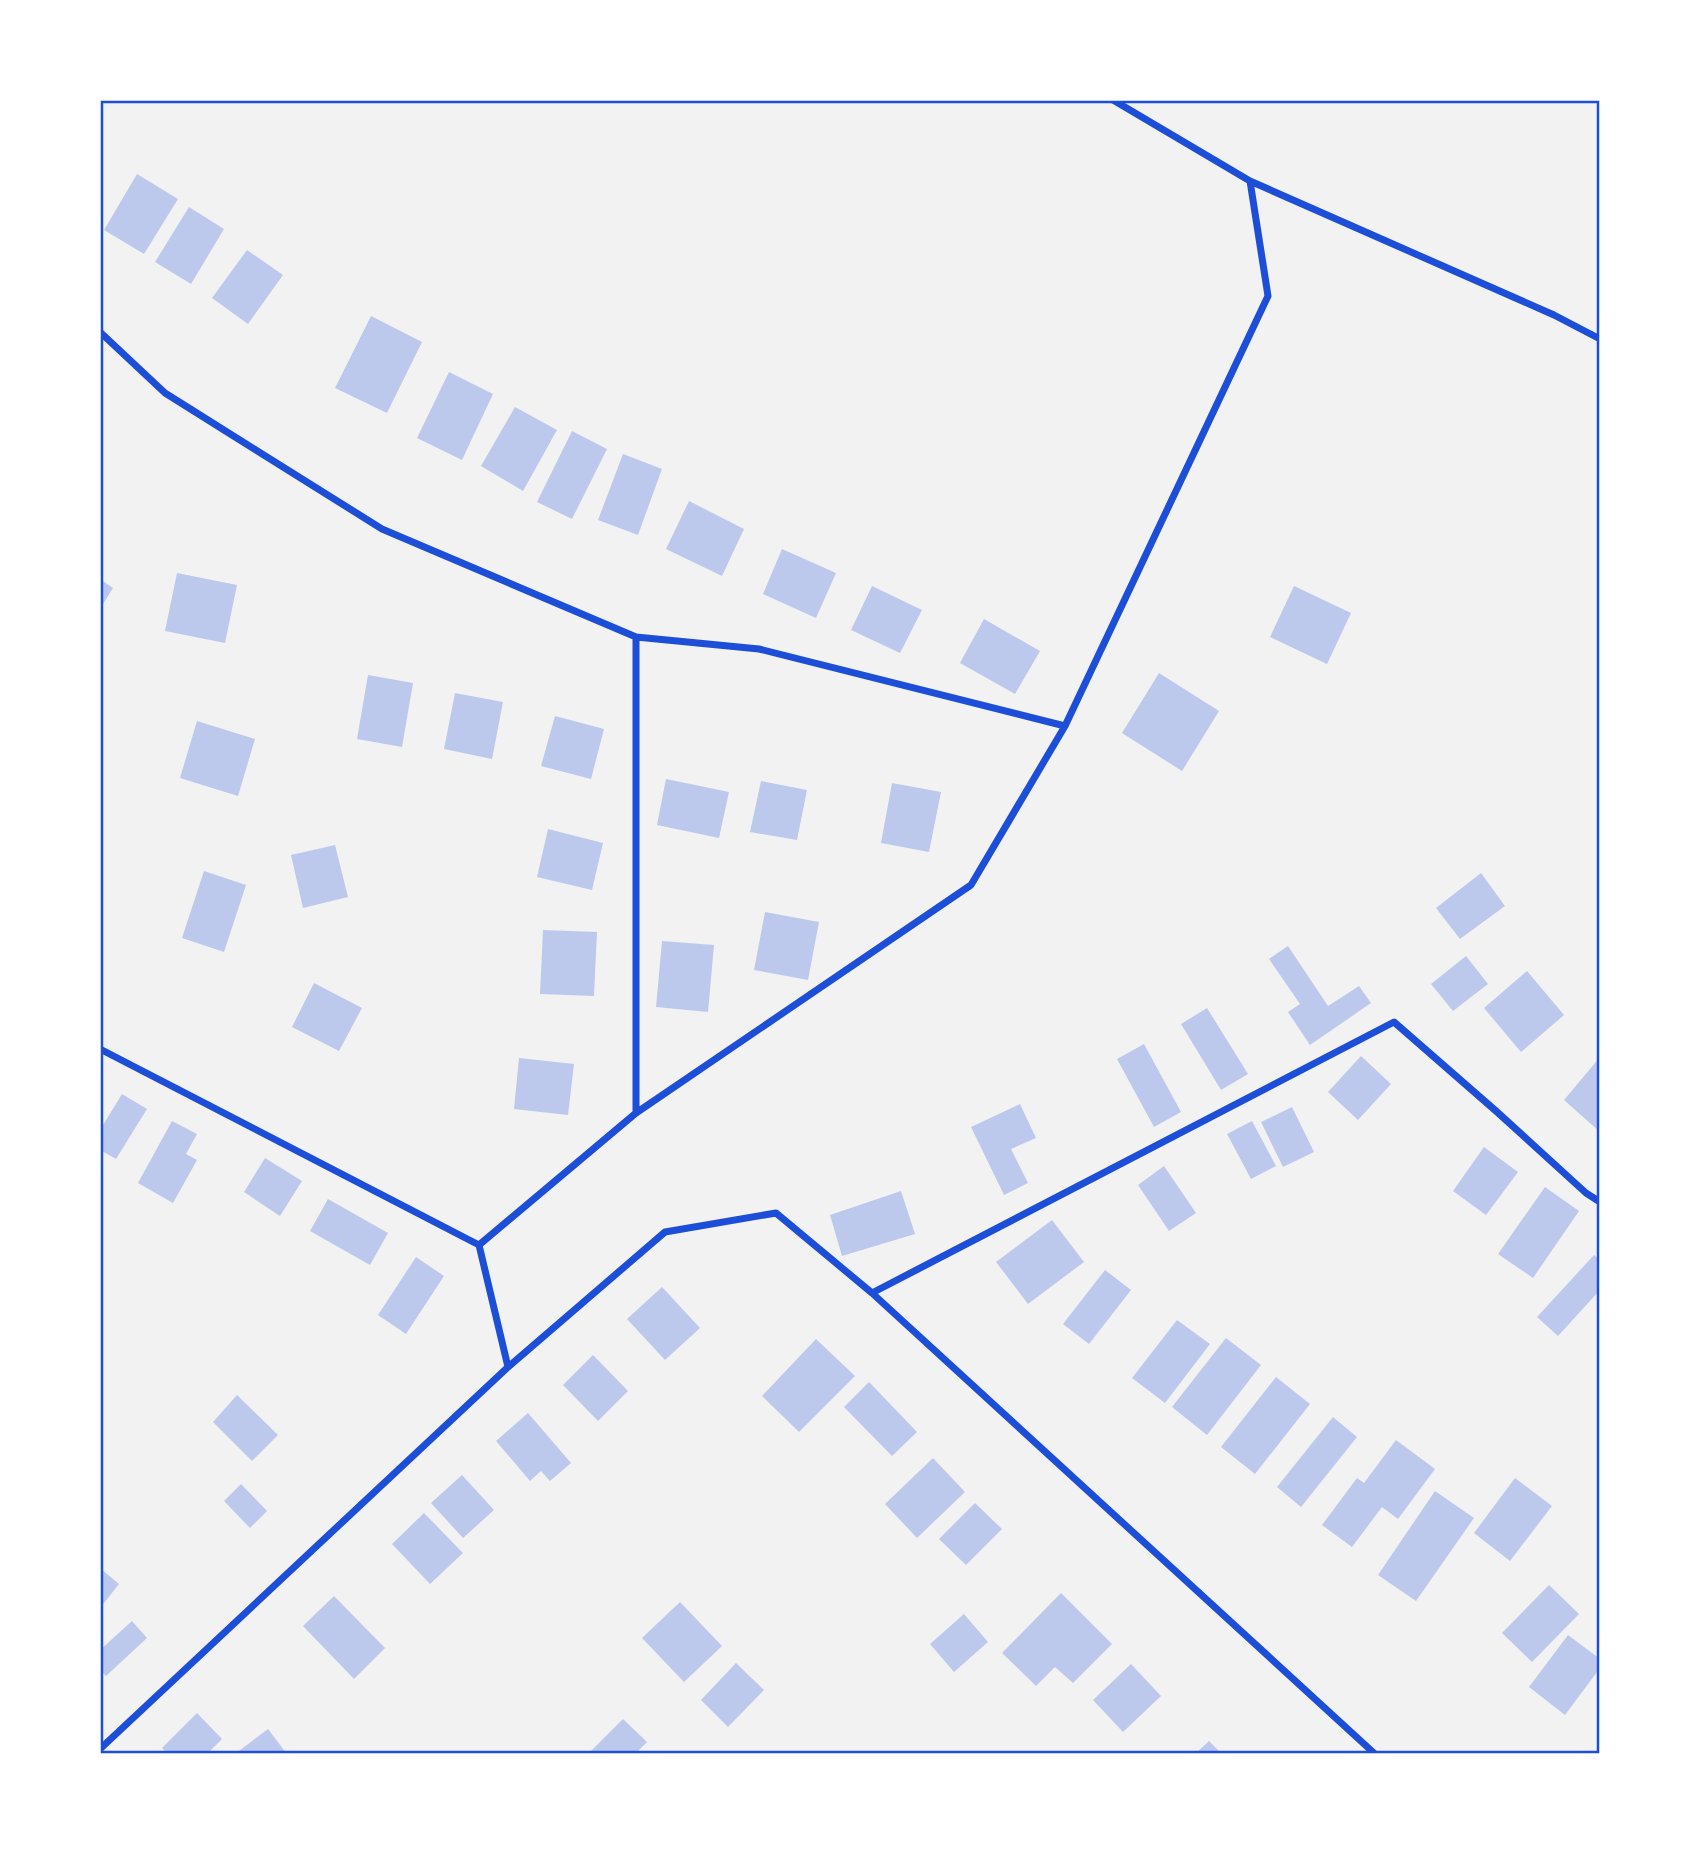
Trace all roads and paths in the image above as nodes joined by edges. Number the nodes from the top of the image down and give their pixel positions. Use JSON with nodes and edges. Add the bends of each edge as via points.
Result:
{"nodes":[{"id":1,"x":1113,"y":100,"type":"edge"},
{"id":2,"x":1250,"y":181,"type":"junction"},
{"id":3,"x":100,"y":332,"type":"edge"},
{"id":4,"x":1600,"y":339,"type":"edge"},
{"id":5,"x":636,"y":637,"type":"junction"},
{"id":6,"x":1065,"y":726,"type":"junction"},
{"id":7,"x":100,"y":1049,"type":"edge"},
{"id":8,"x":636,"y":1113,"type":"junction"},
{"id":9,"x":1600,"y":1202,"type":"edge"},
{"id":10,"x":479,"y":1245,"type":"junction"},
{"id":11,"x":872,"y":1293,"type":"junction"},
{"id":12,"x":508,"y":1367,"type":"junction"},
{"id":13,"x":100,"y":1749,"type":"edge"},
{"id":14,"x":1376,"y":1754,"type":"edge"}],
"edges":[{"from":1,"to":2,"type":"street"},
{"from":2,"to":4,"type":"street","via":[[1555,314]]},
{"from":2,"to":6,"type":"street","via":[[1268,296]]},
{"from":3,"to":5,"type":"street","via":[[166,393],[382,530]]},
{"from":5,"to":6,"type":"street","via":[[759,649]]},
{"from":5,"to":8,"type":"street"},
{"from":6,"to":8,"type":"street","via":[[971,885]]},
{"from":7,"to":10,"type":"street"},
{"from":8,"to":10,"type":"street"},
{"from":9,"to":11,"type":"street","via":[[1394,1022]]},
{"from":10,"to":12,"type":"street"},
{"from":11,"to":12,"type":"street","via":[[776,1213],[666,1232]]},
{"from":11,"to":14,"type":"street"},
{"from":12,"to":13,"type":"street"}]}
